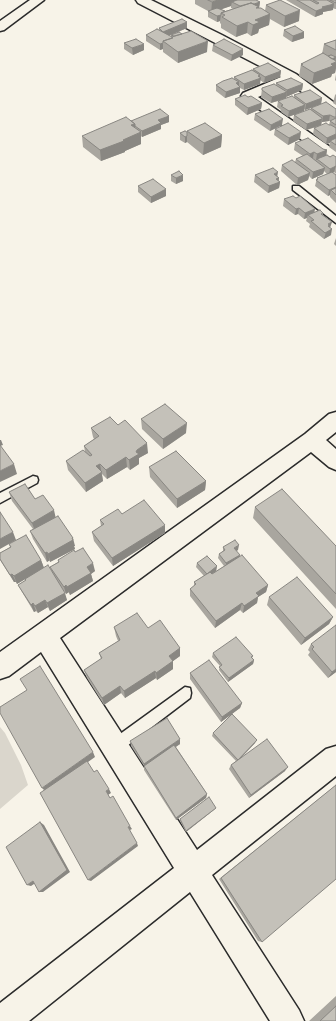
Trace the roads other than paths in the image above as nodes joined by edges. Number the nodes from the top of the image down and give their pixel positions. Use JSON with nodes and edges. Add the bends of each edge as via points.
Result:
{"nodes":[{"id":1,"x":38,"y":0,"type":"edge"},
{"id":2,"x":142,"y":0,"type":"edge"},
{"id":3,"x":0,"y":27,"type":"edge"},
{"id":4,"x":291,"y":77,"type":"junction"},
{"id":5,"x":336,"y":94,"type":"edge"},
{"id":6,"x":322,"y":101,"type":"junction"},
{"id":7,"x":336,"y":111,"type":"edge"},
{"id":8,"x":336,"y":158,"type":"edge"},
{"id":9,"x":296,"y":188,"type":"dead end"},
{"id":10,"x":336,"y":220,"type":"edge"},
{"id":11,"x":336,"y":420,"type":"edge"},
{"id":12,"x":312,"y":440,"type":"junction"},
{"id":13,"x":336,"y":461,"type":"edge"},
{"id":14,"x":33,"y":480,"type":"dead end"},
{"id":15,"x":0,"y":498,"type":"edge"},
{"id":16,"x":44,"y":635,"type":"junction"},
{"id":17,"x":0,"y":667,"type":"edge"},
{"id":18,"x":185,"y":693,"type":"dead end"},
{"id":19,"x":114,"y":747,"type":"junction"},
{"id":20,"x":336,"y":759,"type":"edge"},
{"id":21,"x":194,"y":872,"type":"junction"},
{"id":22,"x":3,"y":1021,"type":"edge"},
{"id":23,"x":288,"y":1021,"type":"edge"}],
"edges":[{"from":1,"to":3,"type":"street"},
{"from":2,"to":4,"type":"street"},
{"from":4,"to":6,"type":"street"},
{"from":4,"to":8,"type":"street","via":[[248,96]]},
{"from":5,"to":6,"type":"street"},
{"from":6,"to":7,"type":"street"},
{"from":9,"to":10,"type":"lane"},
{"from":11,"to":12,"type":"street"},
{"from":12,"to":13,"type":"street"},
{"from":12,"to":16,"type":"street"},
{"from":14,"to":15,"type":"lane"},
{"from":16,"to":17,"type":"street"},
{"from":16,"to":19,"type":"street"},
{"from":18,"to":19,"type":"lane"},
{"from":19,"to":21,"type":"street"},
{"from":20,"to":21,"type":"street"},
{"from":21,"to":22,"type":"street"},
{"from":21,"to":23,"type":"street"}]}
